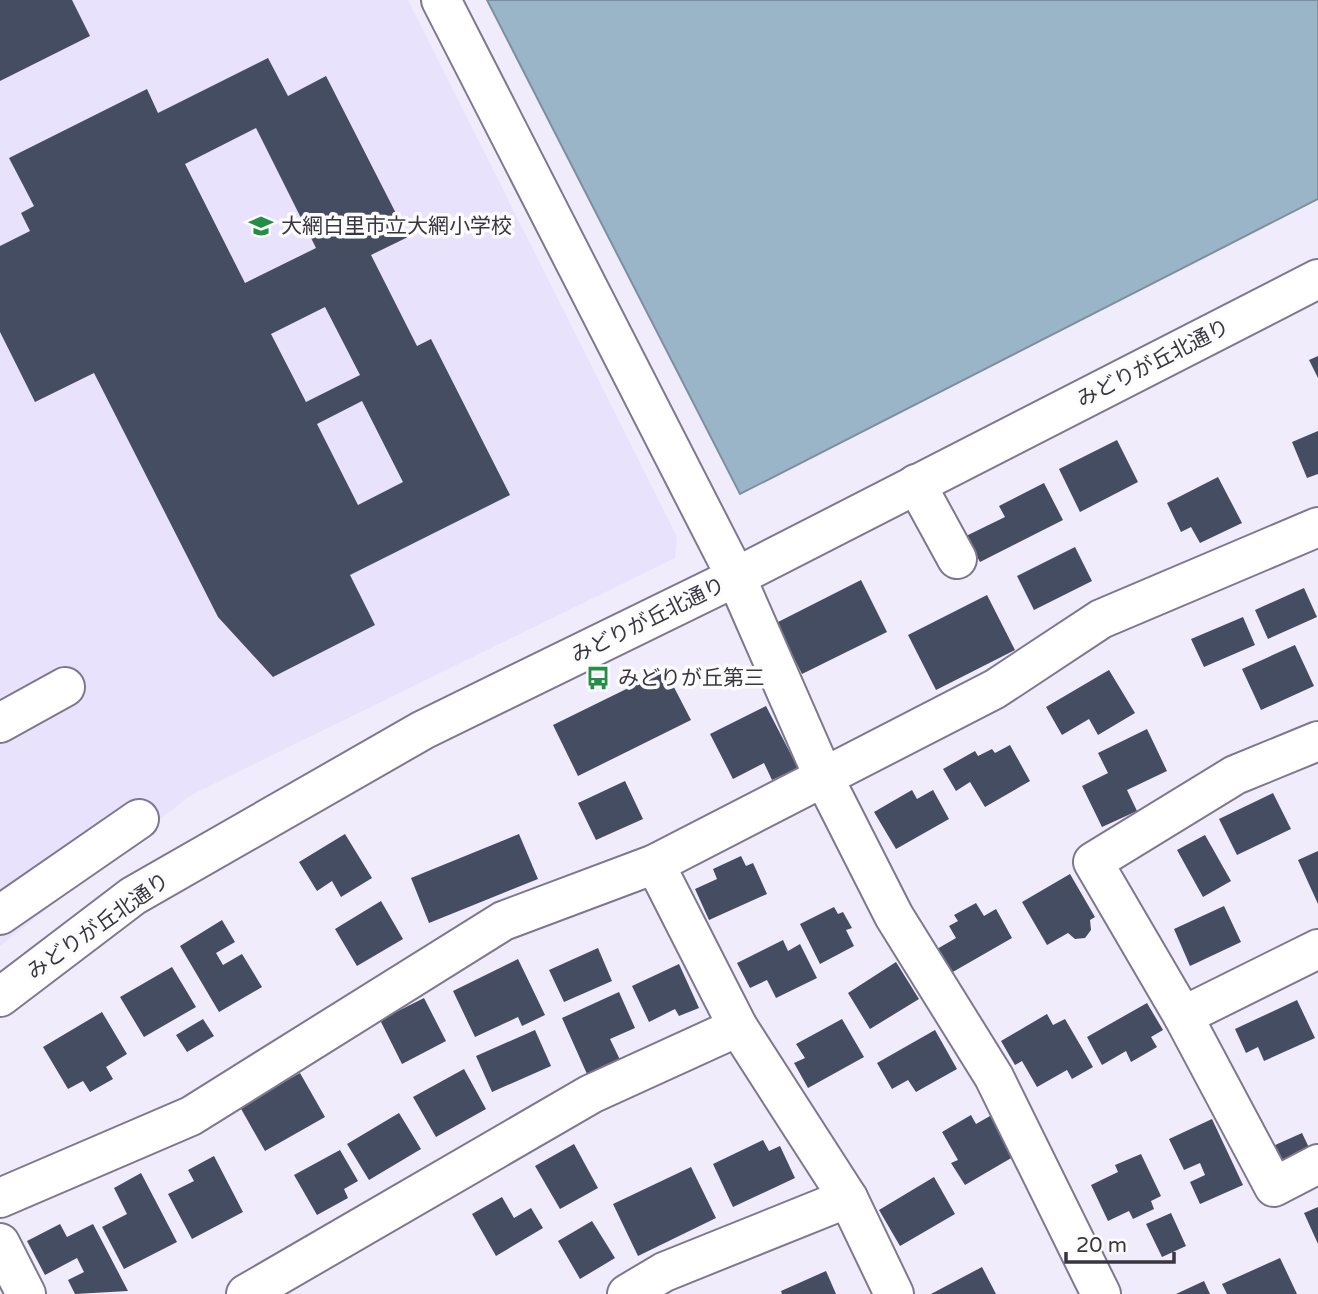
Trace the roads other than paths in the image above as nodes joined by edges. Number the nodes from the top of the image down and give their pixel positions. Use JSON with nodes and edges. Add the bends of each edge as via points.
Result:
{"nodes":[{"id":1,"x":441,"y":0,"type":"edge"},
{"id":2,"x":1318,"y":279,"type":"edge"},
{"id":3,"x":916,"y":484,"type":"junction"},
{"id":4,"x":1318,"y":527,"type":"edge"},
{"id":5,"x":957,"y":559,"type":"dead end"},
{"id":6,"x":736,"y":577,"type":"junction"},
{"id":7,"x":65,"y":687,"type":"dead end"},
{"id":8,"x":0,"y":723,"type":"edge"},
{"id":9,"x":1318,"y":741,"type":"edge"},
{"id":10,"x":824,"y":778,"type":"junction"},
{"id":11,"x":139,"y":819,"type":"dead end"},
{"id":12,"x":655,"y":864,"type":"junction"},
{"id":13,"x":0,"y":915,"type":"edge"},
{"id":14,"x":1318,"y":948,"type":"edge"},
{"id":15,"x":0,"y":998,"type":"edge"},
{"id":16,"x":1183,"y":1016,"type":"junction"},
{"id":17,"x":738,"y":1027,"type":"junction"},
{"id":18,"x":1318,"y":1164,"type":"edge"},
{"id":19,"x":0,"y":1198,"type":"edge"},
{"id":20,"x":848,"y":1198,"type":"junction"},
{"id":21,"x":0,"y":1243,"type":"edge"},
{"id":22,"x":26,"y":1294,"type":"edge"},
{"id":23,"x":246,"y":1294,"type":"edge"},
{"id":24,"x":627,"y":1294,"type":"edge"},
{"id":25,"x":894,"y":1294,"type":"edge"},
{"id":26,"x":1101,"y":1294,"type":"edge"}],
"edges":[{"from":1,"to":6,"type":"street"},
{"from":2,"to":3,"type":"street","name":"みどりが丘北通り"},
{"from":3,"to":5,"type":"street"},
{"from":3,"to":6,"type":"street","name":"みどりが丘北通り"},
{"from":4,"to":10,"type":"street","via":[[1101,619],[995,689]]},
{"from":6,"to":10,"type":"street"},
{"from":6,"to":15,"type":"street","name":"みどりが丘北通り","via":[[423,730],[281,808],[134,896]]},
{"from":7,"to":8,"type":"street"},
{"from":9,"to":16,"type":"street","via":[[1235,775],[1093,862]]},
{"from":10,"to":12,"type":"street"},
{"from":10,"to":26,"type":"street","via":[[894,916],[994,1077]]},
{"from":11,"to":13,"type":"street"},
{"from":12,"to":17,"type":"street"},
{"from":12,"to":19,"type":"street","via":[[503,921],[191,1116]]},
{"from":14,"to":16,"type":"street"},
{"from":16,"to":18,"type":"street","via":[[1274,1187]]},
{"from":17,"to":20,"type":"street"},
{"from":17,"to":23,"type":"street","via":[[591,1094]]},
{"from":20,"to":24,"type":"street","via":[[664,1272]]},
{"from":20,"to":25,"type":"street"},
{"from":21,"to":22,"type":"street"}]}
